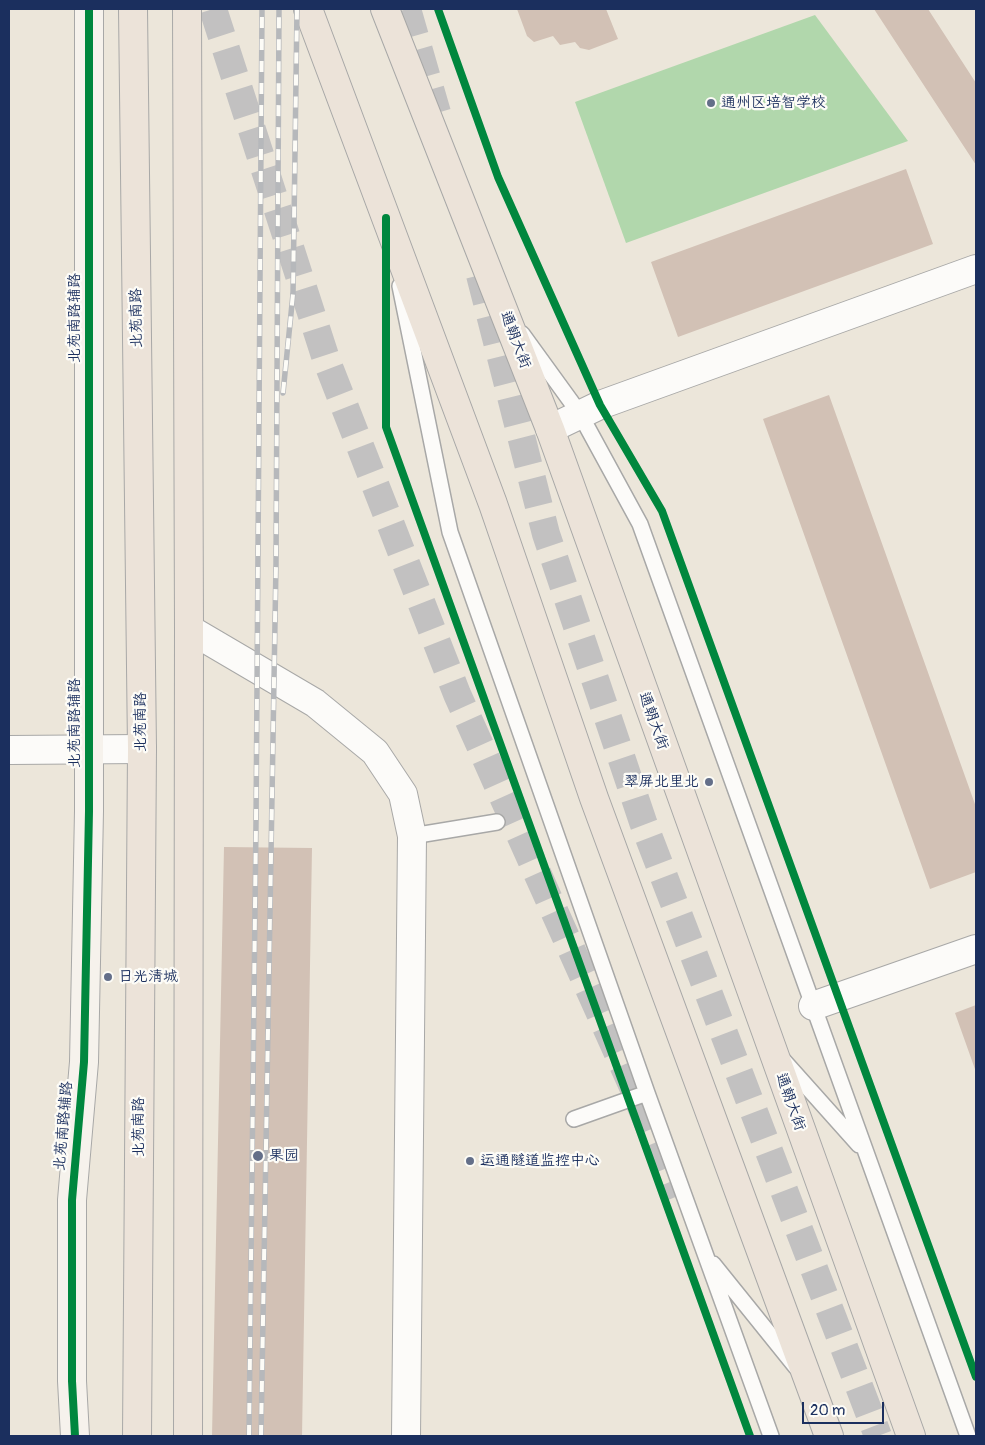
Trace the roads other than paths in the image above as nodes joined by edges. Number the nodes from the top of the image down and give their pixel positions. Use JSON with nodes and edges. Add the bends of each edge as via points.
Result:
{"nodes":[{"id":1,"x":89,"y":9,"type":"edge"},
{"id":2,"x":133,"y":9,"type":"edge"},
{"id":3,"x":187,"y":9,"type":"edge"},
{"id":4,"x":308,"y":9,"type":"edge"},
{"id":5,"x":385,"y":9,"type":"edge"},
{"id":6,"x":386,"y":218,"type":"junction"},
{"id":7,"x":976,"y":269,"type":"edge"},
{"id":8,"x":502,"y":308,"type":"junction"},
{"id":9,"x":580,"y":414,"type":"junction"},
{"id":10,"x":550,"y":429,"type":"junction"},
{"id":11,"x":189,"y":629,"type":"junction"},
{"id":12,"x":89,"y":749,"type":"junction"},
{"id":13,"x":142,"y":749,"type":"junction"},
{"id":14,"x":9,"y":750,"type":"edge"},
{"id":15,"x":497,"y":822,"type":"dead end"},
{"id":16,"x":412,"y":836,"type":"junction"},
{"id":17,"x":976,"y":948,"type":"edge"},
{"id":18,"x":813,"y":1006,"type":"junction"},
{"id":19,"x":770,"y":1045,"type":"junction"},
{"id":20,"x":647,"y":1093,"type":"junction"},
{"id":21,"x":574,"y":1119,"type":"dead end"},
{"id":22,"x":865,"y":1152,"type":"junction"},
{"id":23,"x":706,"y":1255,"type":"junction"},
{"id":24,"x":810,"y":1384,"type":"junction"},
{"id":25,"x":75,"y":1436,"type":"edge"},
{"id":26,"x":137,"y":1436,"type":"edge"},
{"id":27,"x":188,"y":1436,"type":"edge"},
{"id":28,"x":406,"y":1436,"type":"edge"},
{"id":29,"x":771,"y":1436,"type":"edge"},
{"id":30,"x":829,"y":1436,"type":"edge"},
{"id":31,"x":911,"y":1436,"type":"edge"},
{"id":32,"x":968,"y":1436,"type":"edge"}],
"edges":[{"from":1,"to":12,"type":"street","name":"北苑南路辅路"},
{"from":2,"to":13,"type":"main road","name":"北苑南路"},
{"from":3,"to":11,"type":"main road"},
{"from":4,"to":6,"type":"main road"},
{"from":5,"to":8,"type":"main road","name":"通朝大街"},
{"from":6,"to":20,"type":"lane","via":[[450,532]]},
{"from":6,"to":24,"type":"main road","via":[[493,504],[594,798]]},
{"from":7,"to":9,"type":"street"},
{"from":8,"to":9,"type":"lane"},
{"from":8,"to":10,"type":"main road","name":"通朝大街"},
{"from":9,"to":10,"type":"street"},
{"from":9,"to":18,"type":"lane","via":[[640,524]]},
{"from":10,"to":19,"type":"main road","name":"通朝大街"},
{"from":11,"to":16,"type":"street","via":[[315,703],[375,752],[402,794]]},
{"from":11,"to":27,"type":"main road"},
{"from":12,"to":13,"type":"street"},
{"from":12,"to":14,"type":"street"},
{"from":12,"to":25,"type":"street","name":"北苑南路辅路","via":[[84,1062],[72,1200]]},
{"from":13,"to":26,"type":"main road","name":"北苑南路"},
{"from":15,"to":16,"type":"lane"},
{"from":16,"to":28,"type":"street"},
{"from":17,"to":18,"type":"street"},
{"from":18,"to":22,"type":"lane"},
{"from":19,"to":22,"type":"lane"},
{"from":19,"to":31,"type":"main road","name":"通朝大街"},
{"from":20,"to":21,"type":"lane"},
{"from":20,"to":23,"type":"lane"},
{"from":22,"to":32,"type":"lane"},
{"from":23,"to":24,"type":"lane"},
{"from":23,"to":29,"type":"lane"},
{"from":24,"to":30,"type":"main road"}]}
